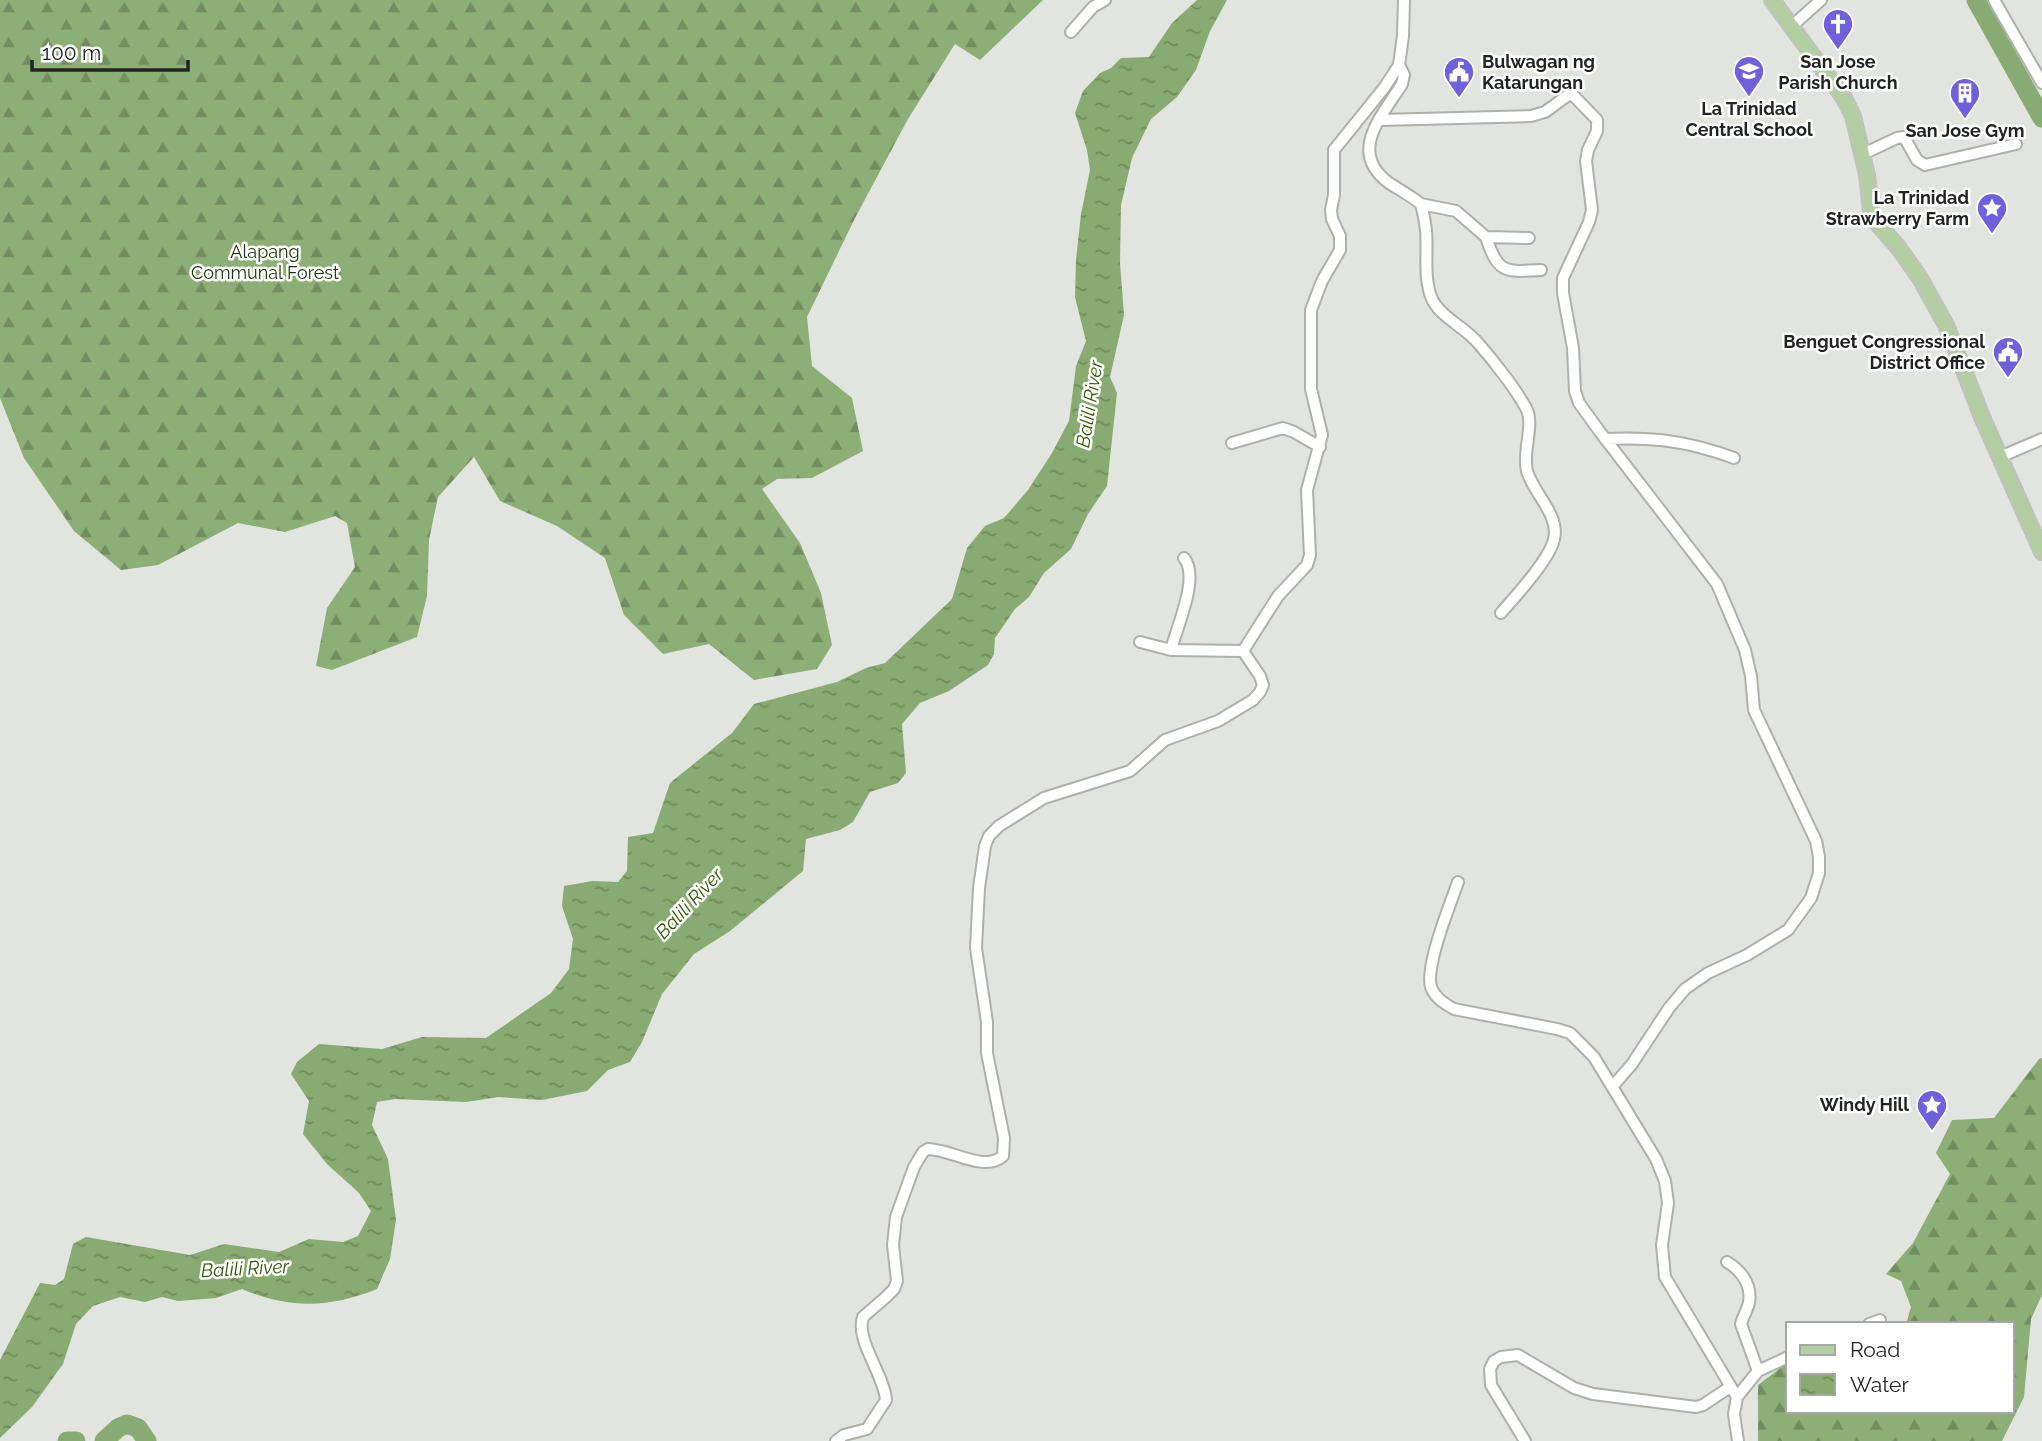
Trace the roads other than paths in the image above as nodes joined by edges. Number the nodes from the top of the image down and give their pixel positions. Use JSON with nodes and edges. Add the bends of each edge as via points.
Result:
{"nodes":[{"id":1,"x":1105,"y":0,"type":"edge"},
{"id":2,"x":1404,"y":0,"type":"edge"},
{"id":3,"x":1772,"y":0,"type":"edge"},
{"id":4,"x":1821,"y":0,"type":"edge"},
{"id":5,"x":1994,"y":0,"type":"edge"},
{"id":6,"x":1792,"y":26,"type":"junction"},
{"id":7,"x":1071,"y":32,"type":"dead end"},
{"id":8,"x":1399,"y":65,"type":"junction"},
{"id":9,"x":2042,"y":83,"type":"edge"},
{"id":10,"x":1380,"y":120,"type":"junction"},
{"id":11,"x":2016,"y":144,"type":"dead end"},
{"id":12,"x":1863,"y":154,"type":"junction"},
{"id":13,"x":1421,"y":204,"type":"junction"},
{"id":14,"x":1486,"y":237,"type":"junction"},
{"id":15,"x":1529,"y":238,"type":"dead end"},
{"id":16,"x":1541,"y":270,"type":"dead end"},
{"id":17,"x":1605,"y":439,"type":"junction"},
{"id":18,"x":2042,"y":439,"type":"edge"},
{"id":19,"x":1232,"y":443,"type":"dead end"},
{"id":20,"x":1320,"y":447,"type":"junction"},
{"id":21,"x":1734,"y":457,"type":"dead end"},
{"id":22,"x":2000,"y":457,"type":"junction"},
{"id":23,"x":2042,"y":552,"type":"edge"},
{"id":24,"x":1184,"y":558,"type":"dead end"},
{"id":25,"x":1501,"y":613,"type":"dead end"},
{"id":26,"x":1140,"y":642,"type":"dead end"},
{"id":27,"x":1171,"y":650,"type":"junction"},
{"id":28,"x":1243,"y":651,"type":"junction"},
{"id":29,"x":1458,"y":882,"type":"dead end"},
{"id":30,"x":1613,"y":1086,"type":"junction"},
{"id":31,"x":1727,"y":1262,"type":"dead end"},
{"id":32,"x":1786,"y":1358,"type":"edge"},
{"id":33,"x":1758,"y":1371,"type":"junction"},
{"id":34,"x":1730,"y":1387,"type":"junction"},
{"id":35,"x":1737,"y":1397,"type":"junction"},
{"id":36,"x":836,"y":1441,"type":"edge"},
{"id":37,"x":1525,"y":1441,"type":"edge"},
{"id":38,"x":1738,"y":1441,"type":"edge"}],
"edges":[{"from":1,"to":7,"type":"street"},
{"from":2,"to":8,"type":"street"},
{"from":3,"to":6,"type":"main road"},
{"from":4,"to":6,"type":"street"},
{"from":5,"to":9,"type":"street"},
{"from":6,"to":12,"type":"main road","via":[[1844,98]]},
{"from":8,"to":10,"type":"street","via":[[1402,84]]},
{"from":8,"to":20,"type":"street","via":[[1334,150],[1331,210],[1340,250],[1313,300],[1311,320],[1311,388],[1321,422]]},
{"from":10,"to":13,"type":"street","via":[[1369,139],[1370,162],[1388,182]]},
{"from":10,"to":17,"type":"street","via":[[1531,116],[1545,112],[1571,93],[1592,113],[1598,126],[1586,161],[1592,210],[1565,270],[1563,293],[1575,391]]},
{"from":11,"to":12,"type":"street","via":[[1925,165],[1901,137]]},
{"from":12,"to":22,"type":"main road","via":[[1875,221],[1920,278],[1947,327]]},
{"from":13,"to":14,"type":"street","via":[[1456,211]]},
{"from":13,"to":25,"type":"street","via":[[1433,302],[1478,343],[1526,408],[1530,422],[1527,472],[1554,526],[1551,548]]},
{"from":14,"to":15,"type":"street"},
{"from":14,"to":16,"type":"street","via":[[1497,264],[1514,271]]},
{"from":17,"to":21,"type":"street","via":[[1677,441]]},
{"from":17,"to":30,"type":"street","via":[[1717,584],[1745,650],[1754,710],[1816,841],[1819,857],[1811,898],[1788,930],[1685,989]]},
{"from":18,"to":22,"type":"street"},
{"from":19,"to":20,"type":"street","via":[[1283,428]]},
{"from":20,"to":28,"type":"street","via":[[1307,490],[1311,541],[1307,565],[1278,596]]},
{"from":22,"to":23,"type":"main road"},
{"from":24,"to":27,"type":"street","via":[[1191,577]]},
{"from":26,"to":27,"type":"street"},
{"from":27,"to":28,"type":"street"},
{"from":28,"to":36,"type":"street","via":[[1262,685],[1253,700],[1218,721],[1165,740],[1130,771],[1044,798],[989,836],[979,888],[976,948],[1003,1156],[987,1163],[928,1149],[918,1158],[894,1227],[897,1281],[860,1323],[886,1400],[867,1429]]},
{"from":29,"to":30,"type":"street","via":[[1432,958],[1432,990],[1454,1009],[1570,1033],[1594,1057]]},
{"from":30,"to":34,"type":"street","via":[[1665,1181],[1665,1277]]},
{"from":31,"to":33,"type":"street","via":[[1742,1275],[1748,1288],[1741,1329]]},
{"from":32,"to":33,"type":"street"},
{"from":33,"to":35,"type":"street"},
{"from":34,"to":35,"type":"street"},
{"from":34,"to":37,"type":"street","via":[[1696,1407],[1608,1397],[1574,1388],[1518,1355],[1501,1357],[1490,1369],[1491,1385]]},
{"from":35,"to":38,"type":"street"}]}
